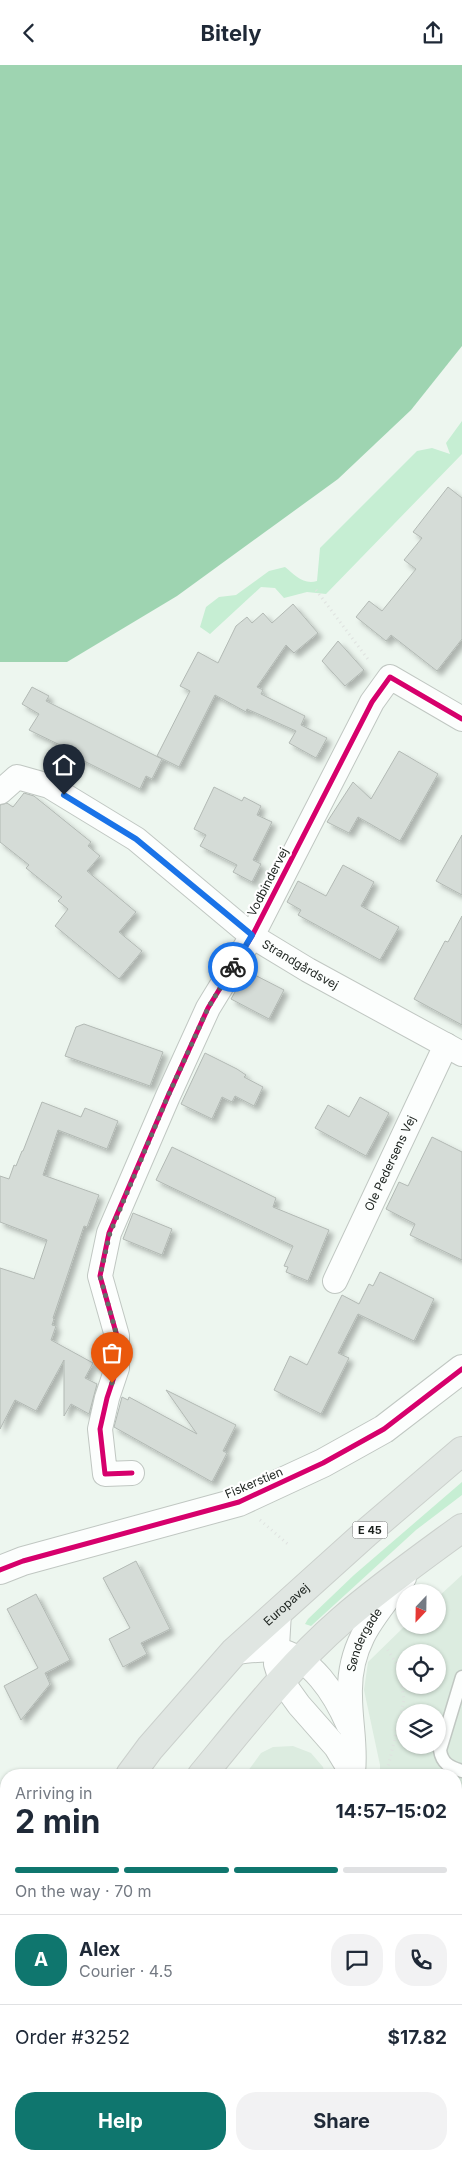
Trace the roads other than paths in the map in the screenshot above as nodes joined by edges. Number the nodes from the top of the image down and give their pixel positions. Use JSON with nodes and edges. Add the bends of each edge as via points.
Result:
{"nodes":[{"id":1,"x":462,"y":719,"type":"edge"},
{"id":2,"x":0,"y":791,"type":"edge"},
{"id":3,"x":252,"y":935,"type":"junction"},
{"id":4,"x":454,"y":1050,"type":"edge"},
{"id":5,"x":336,"y":1281,"type":"dead end"},
{"id":6,"x":462,"y":1369,"type":"edge"},
{"id":7,"x":462,"y":1451,"type":"edge"},
{"id":8,"x":132,"y":1473,"type":"dead end"},
{"id":9,"x":462,"y":1528,"type":"edge"},
{"id":10,"x":420,"y":1559,"type":"junction"},
{"id":11,"x":0,"y":1570,"type":"edge"},
{"id":12,"x":279,"y":1612,"type":"junction"},
{"id":13,"x":276,"y":1650,"type":"junction"},
{"id":14,"x":234,"y":1652,"type":"junction"},
{"id":15,"x":301,"y":1661,"type":"junction"},
{"id":16,"x":462,"y":1677,"type":"edge"},
{"id":17,"x":281,"y":1680,"type":"junction"},
{"id":18,"x":354,"y":1737,"type":"junction"},
{"id":19,"x":134,"y":1769,"type":"edge"},
{"id":20,"x":207,"y":1769,"type":"edge"},
{"id":21,"x":350,"y":1769,"type":"edge"},
{"id":22,"x":353,"y":1769,"type":"edge"},
{"id":23,"x":456,"y":1769,"type":"edge"}],
"edges":[{"from":1,"to":3,"type":"street","name":"Vodbindervej","via":[[390,677],[372,702]]},
{"from":2,"to":3,"type":"street","name":"Strandgårdsvej","via":[[16,777],[49,786],[136,839]]},
{"from":3,"to":4,"type":"street","name":"Strandgårdsvej","via":[[308,970]]},
{"from":3,"to":8,"type":"street","name":"Vodbindervej","via":[[208,1008],[168,1096],[110,1233],[100,1276],[117,1336],[117,1368],[100,1429],[105,1474]]},
{"from":4,"to":5,"type":"street","name":"Ole Pedersens Vej"},
{"from":6,"to":11,"type":"street","name":"Fiskerstien","via":[[384,1429],[240,1503]]},
{"from":7,"to":12,"type":"main road","name":"Europavej","number":"E 45"},
{"from":9,"to":10,"type":"main road"},
{"from":10,"to":15,"type":"main road","via":[[340,1621]]},
{"from":10,"to":18,"type":"street","name":"Søndergade","via":[[383,1605],[355,1651],[350,1697]]},
{"from":12,"to":13,"type":"street","name":"Søndergade"},
{"from":12,"to":14,"type":"main road","name":"Europavej","number":"E 45"},
{"from":13,"to":14,"type":"street","name":"Søndergade"},
{"from":13,"to":15,"type":"street","name":"Søndergade"},
{"from":13,"to":17,"type":"street","name":"Søndergade"},
{"from":14,"to":19,"type":"main road","name":"Europavej","number":"E 45"},
{"from":15,"to":17,"type":"main road"},
{"from":15,"to":18,"type":"street","name":"Søndergade","via":[[330,1689]]},
{"from":16,"to":23,"type":"lane","via":[[440,1750],[440,1756],[448,1766]]},
{"from":17,"to":20,"type":"main road"},
{"from":17,"to":21,"type":"street","name":"Søndergade","via":[[336,1747]]},
{"from":18,"to":22,"type":"street","name":"Søndergade"}]}
